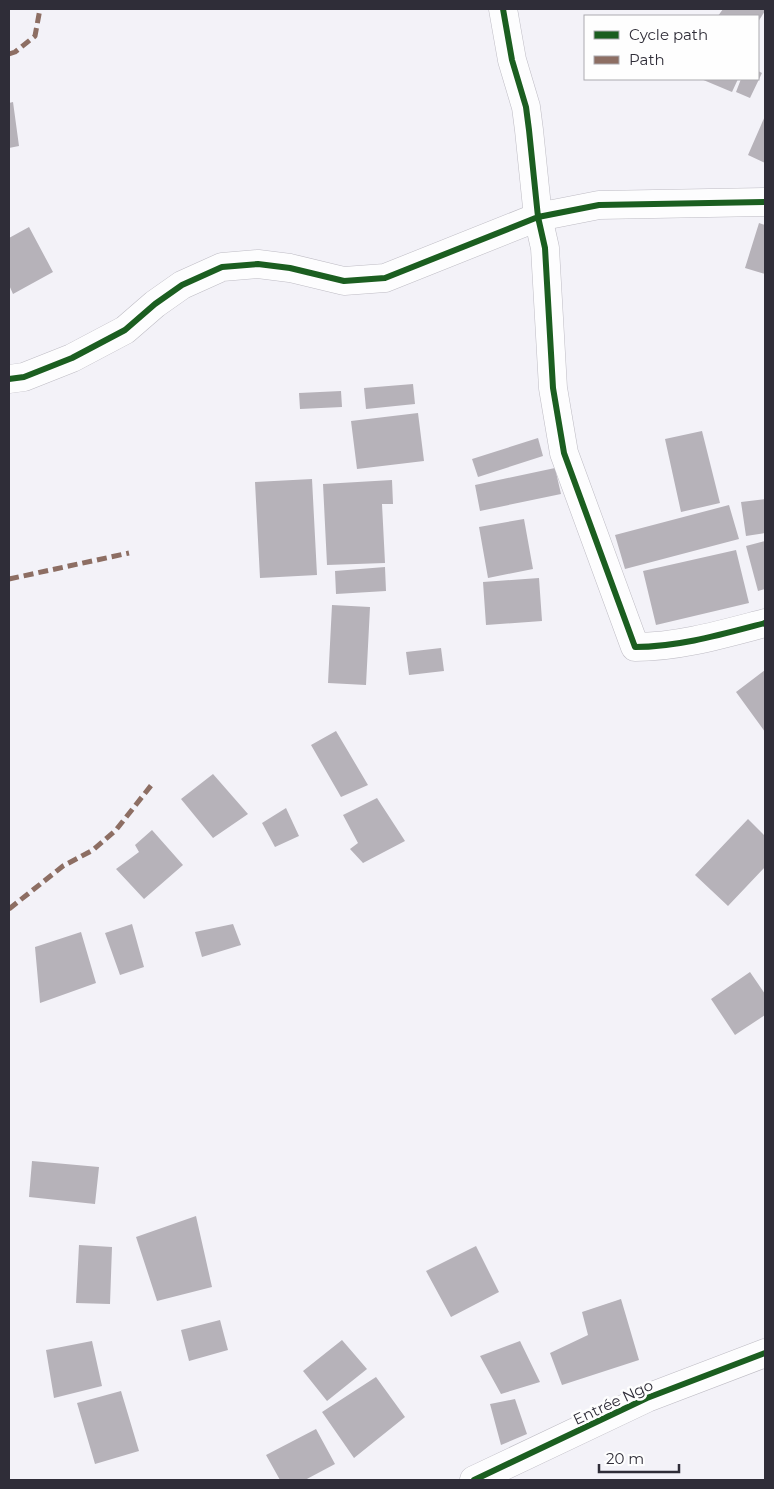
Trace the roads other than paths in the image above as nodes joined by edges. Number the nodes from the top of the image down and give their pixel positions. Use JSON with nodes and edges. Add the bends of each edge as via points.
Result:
{"nodes":[{"id":1,"x":503,"y":9,"type":"edge"},
{"id":2,"x":765,"y":202,"type":"edge"},
{"id":3,"x":538,"y":218,"type":"junction"},
{"id":4,"x":9,"y":379,"type":"edge"},
{"id":5,"x":765,"y":623,"type":"edge"},
{"id":6,"x":765,"y":1353,"type":"edge"},
{"id":7,"x":474,"y":1480,"type":"edge"}],
"edges":[{"from":1,"to":3,"type":"street","via":[[512,60],[526,107]]},
{"from":2,"to":3,"type":"street","via":[[599,205]]},
{"from":3,"to":4,"type":"street","via":[[386,278],[344,281],[258,264],[222,267],[182,285],[125,330],[72,358],[24,377]]},
{"from":3,"to":5,"type":"street","via":[[545,248],[553,388],[564,453],[635,647],[659,647]]},
{"from":6,"to":7,"type":"street","name":"Entrée Ngo","via":[[647,1398]]}]}
